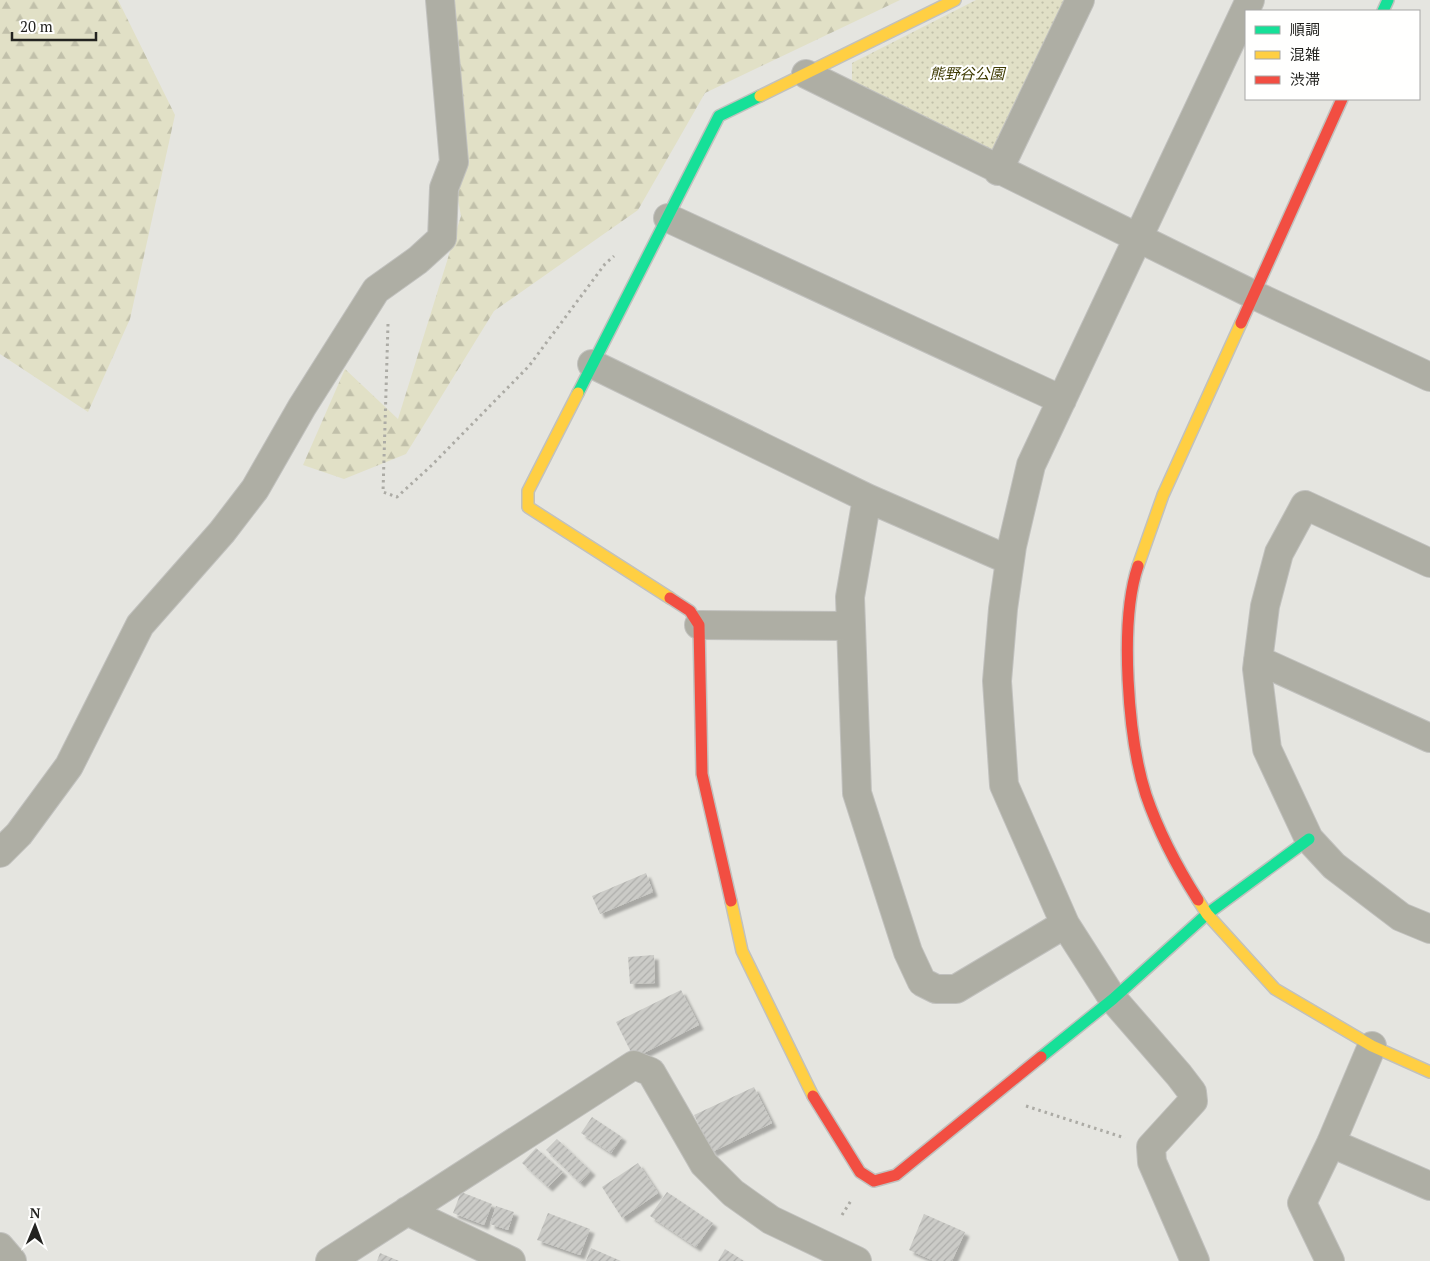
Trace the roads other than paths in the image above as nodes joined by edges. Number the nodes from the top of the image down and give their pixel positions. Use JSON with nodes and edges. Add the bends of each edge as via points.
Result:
{"nodes":[{"id":1,"x":440,"y":0,"type":"edge"},
{"id":2,"x":955,"y":0,"type":"edge"},
{"id":3,"x":1080,"y":0,"type":"edge"},
{"id":4,"x":1245,"y":11,"type":"edge"},
{"id":5,"x":806,"y":74,"type":"junction"},
{"id":6,"x":1342,"y":100,"type":"edge"},
{"id":7,"x":998,"y":171,"type":"junction"},
{"id":8,"x":668,"y":218,"type":"junction"},
{"id":9,"x":1140,"y":239,"type":"junction"},
{"id":10,"x":1254,"y":295,"type":"junction"},
{"id":11,"x":592,"y":364,"type":"junction"},
{"id":12,"x":1430,"y":377,"type":"edge"},
{"id":13,"x":1062,"y":400,"type":"junction"},
{"id":14,"x":867,"y":498,"type":"junction"},
{"id":15,"x":1010,"y":560,"type":"junction"},
{"id":16,"x":1430,"y":563,"type":"edge"},
{"id":17,"x":698,"y":625,"type":"junction"},
{"id":18,"x":851,"y":626,"type":"junction"},
{"id":19,"x":1258,"y":660,"type":"junction"},
{"id":20,"x":1430,"y":738,"type":"edge"},
{"id":21,"x":1309,"y":839,"type":"junction"},
{"id":22,"x":0,"y":853,"type":"edge"},
{"id":23,"x":1207,"y":914,"type":"junction"},
{"id":24,"x":1065,"y":924,"type":"junction"},
{"id":25,"x":1430,"y":929,"type":"edge"},
{"id":26,"x":1113,"y":999,"type":"junction"},
{"id":27,"x":1372,"y":1046,"type":"junction"},
{"id":28,"x":1430,"y":1072,"type":"edge"},
{"id":29,"x":1331,"y":1143,"type":"junction"},
{"id":30,"x":1430,"y":1186,"type":"edge"},
{"id":31,"x":407,"y":1212,"type":"junction"},
{"id":32,"x":0,"y":1247,"type":"edge"},
{"id":33,"x":12,"y":1261,"type":"edge"},
{"id":34,"x":330,"y":1261,"type":"edge"},
{"id":35,"x":511,"y":1261,"type":"edge"},
{"id":36,"x":857,"y":1261,"type":"edge"},
{"id":37,"x":1195,"y":1261,"type":"edge"},
{"id":38,"x":1330,"y":1261,"type":"edge"}],
"edges":[{"from":1,"to":22,"type":"street","via":[[454,162],[444,188],[442,238],[376,290],[316,383],[255,489],[222,532],[140,625],[69,766],[19,834]]},
{"from":2,"to":5,"type":"street"},
{"from":3,"to":7,"type":"street"},
{"from":4,"to":9,"type":"street"},
{"from":5,"to":7,"type":"street"},
{"from":5,"to":8,"type":"street","via":[[719,116]]},
{"from":6,"to":10,"type":"street"},
{"from":7,"to":9,"type":"street"},
{"from":8,"to":11,"type":"street"},
{"from":8,"to":13,"type":"street"},
{"from":9,"to":10,"type":"street"},
{"from":9,"to":13,"type":"street"},
{"from":10,"to":12,"type":"street"},
{"from":10,"to":23,"type":"street","via":[[1163,495],[1136,572],[1126,640],[1133,732],[1146,794],[1172,858]]},
{"from":11,"to":14,"type":"street"},
{"from":11,"to":17,"type":"street","via":[[528,491],[528,507],[690,611]]},
{"from":13,"to":15,"type":"street","via":[[1031,465]]},
{"from":14,"to":15,"type":"street"},
{"from":14,"to":18,"type":"street","via":[[850,597]]},
{"from":15,"to":24,"type":"street","via":[[1002,609],[997,681],[1004,785]]},
{"from":16,"to":19,"type":"street","via":[[1305,505],[1279,553],[1265,606]]},
{"from":17,"to":18,"type":"street"},
{"from":17,"to":26,"type":"street","via":[[702,774],[742,951],[809,1090],[860,1172],[874,1181],[896,1175]]},
{"from":18,"to":24,"type":"street","via":[[857,793],[908,952],[922,982],[936,989],[956,989]]},
{"from":19,"to":20,"type":"street"},
{"from":19,"to":21,"type":"street","via":[[1267,749]]},
{"from":21,"to":23,"type":"street"},
{"from":21,"to":25,"type":"street","via":[[1334,866],[1401,917]]},
{"from":23,"to":26,"type":"street"},
{"from":23,"to":27,"type":"street","via":[[1275,989]]},
{"from":24,"to":26,"type":"street"},
{"from":26,"to":37,"type":"street","via":[[1192,1092],[1193,1101],[1152,1147],[1152,1162]]},
{"from":27,"to":28,"type":"street"},
{"from":27,"to":29,"type":"street"},
{"from":29,"to":30,"type":"street"},
{"from":29,"to":38,"type":"street","via":[[1302,1203]]},
{"from":31,"to":34,"type":"street"},
{"from":31,"to":35,"type":"street"},
{"from":31,"to":36,"type":"street","via":[[634,1064],[651,1072],[704,1164],[732,1193],[771,1220]]},
{"from":32,"to":33,"type":"street"}]}
